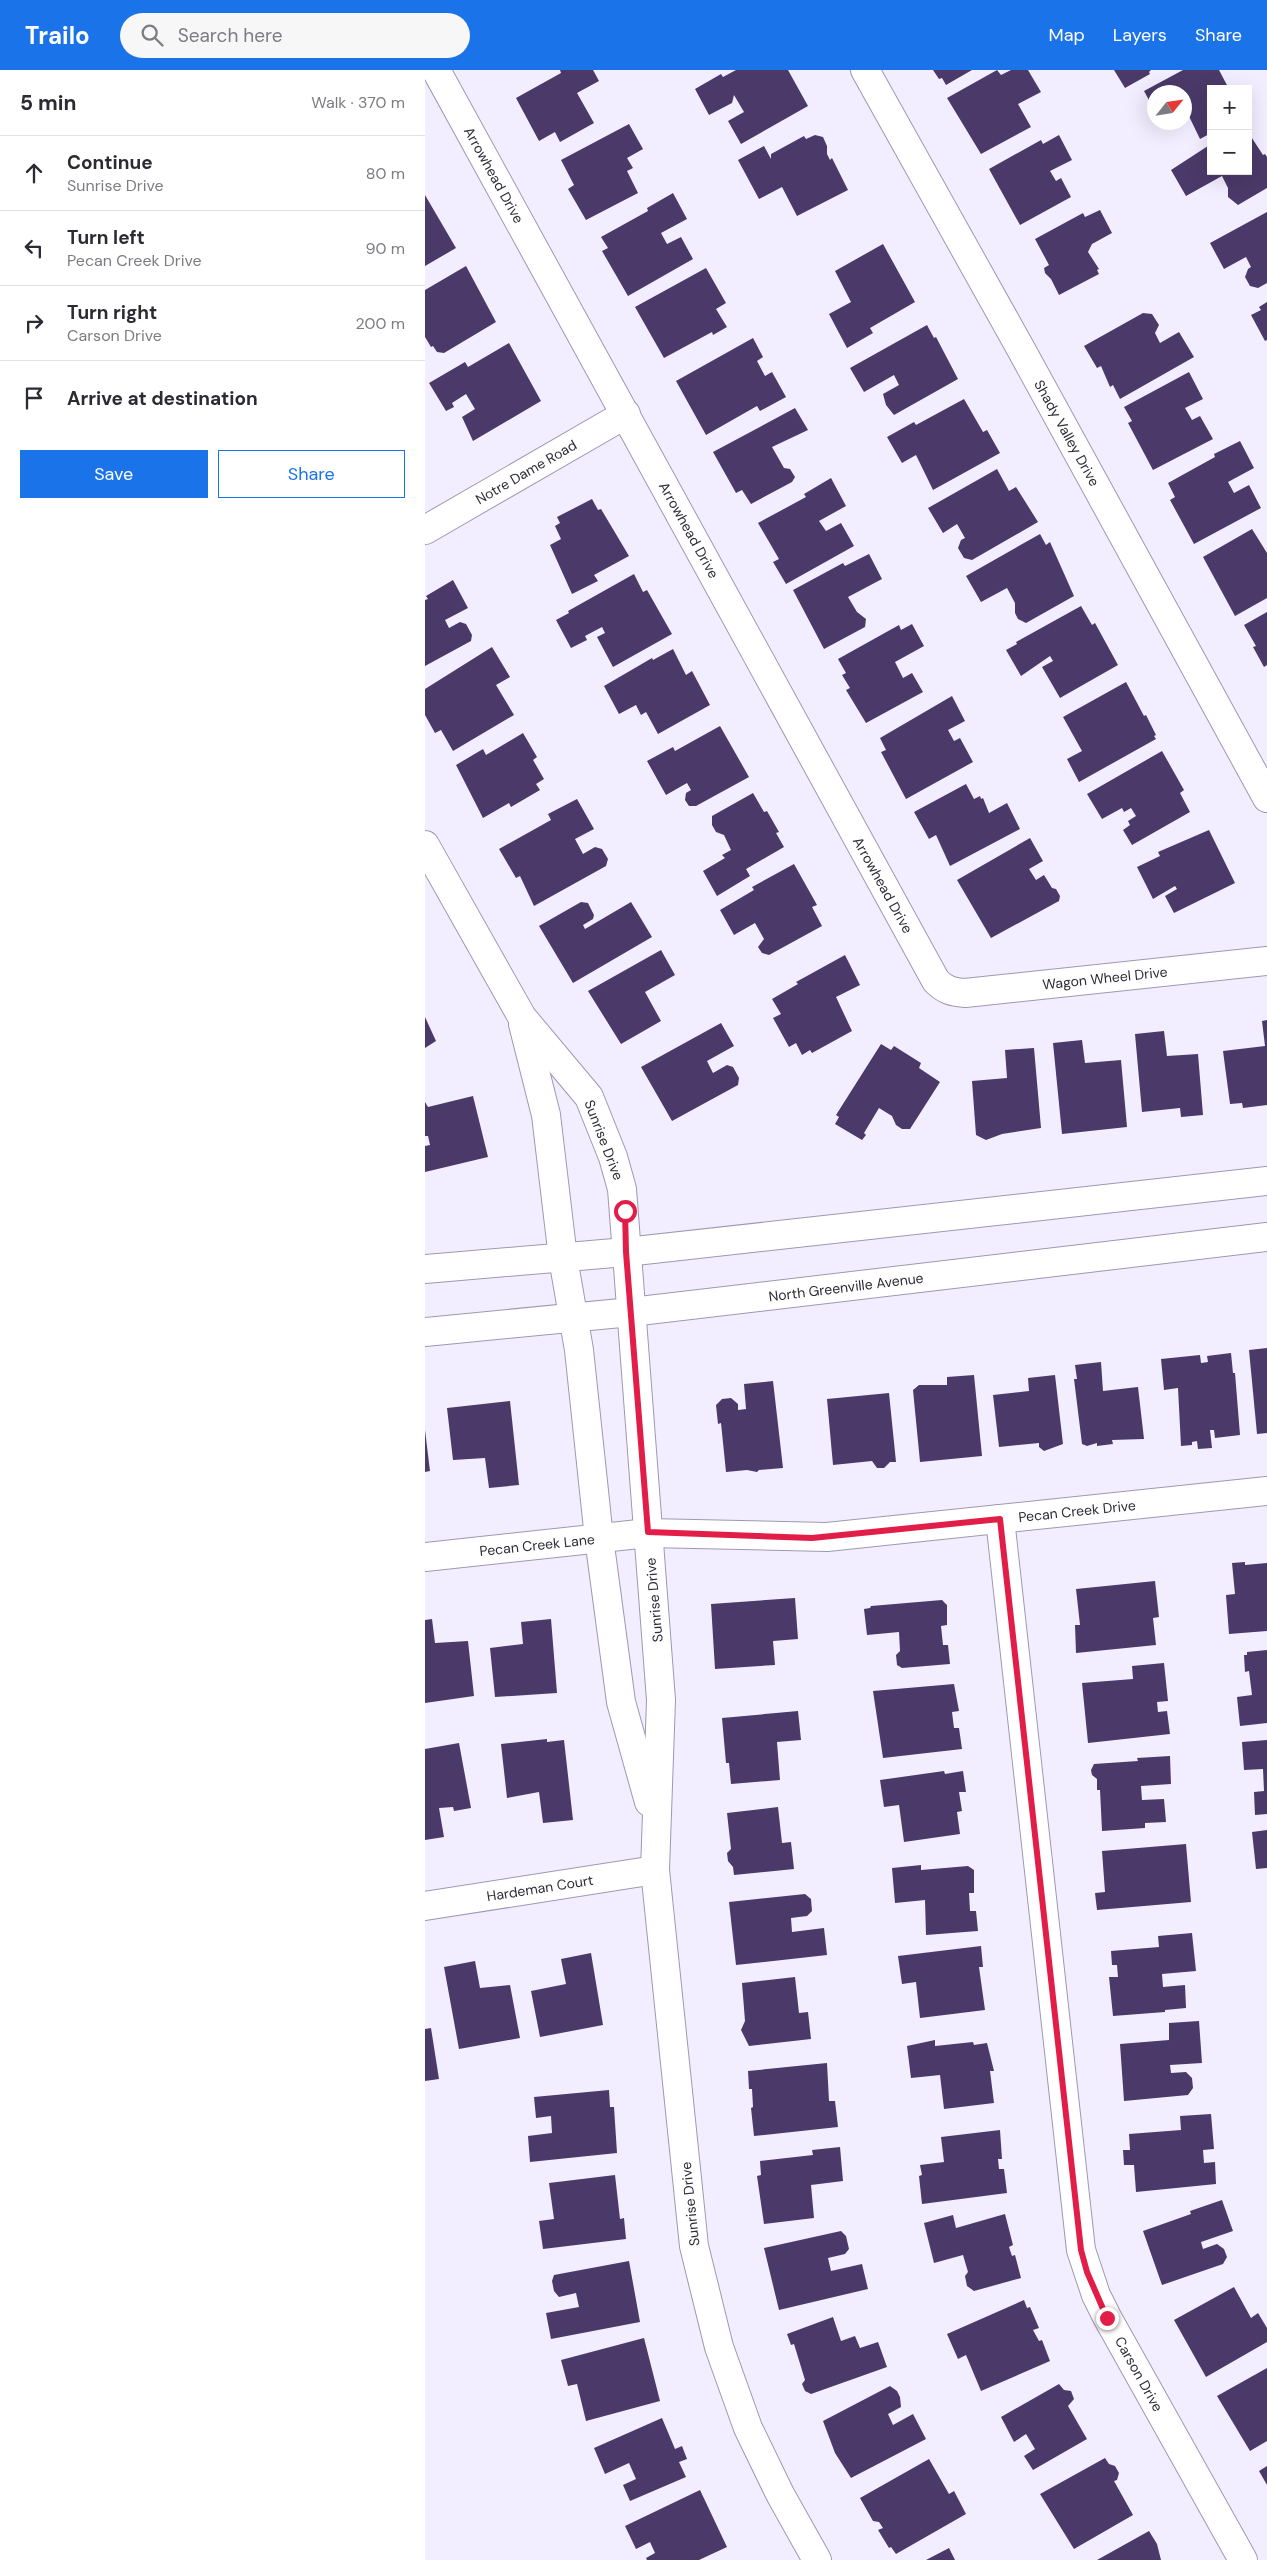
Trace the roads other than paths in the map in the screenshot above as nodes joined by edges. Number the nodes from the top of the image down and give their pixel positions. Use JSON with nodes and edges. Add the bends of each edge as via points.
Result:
{"nodes":[{"id":1,"x":436,"y":70,"type":"edge"},
{"id":2,"x":865,"y":70,"type":"edge"},
{"id":3,"x":626,"y":414,"type":"junction"},
{"id":4,"x":425,"y":530,"type":"edge"},
{"id":5,"x":1267,"y":798,"type":"edge"},
{"id":6,"x":425,"y":845,"type":"edge"},
{"id":7,"x":1267,"y":961,"type":"edge"},
{"id":8,"x":943,"y":988,"type":"joint"},
{"id":9,"x":522,"y":1017,"type":"junction"},
{"id":10,"x":1267,"y":1181,"type":"edge"},
{"id":11,"x":1267,"y":1237,"type":"edge"},
{"id":12,"x":626,"y":1252,"type":"junction"},
{"id":13,"x":563,"y":1258,"type":"junction"},
{"id":14,"x":425,"y":1269,"type":"edge"},
{"id":15,"x":631,"y":1312,"type":"junction"},
{"id":16,"x":572,"y":1318,"type":"junction"},
{"id":17,"x":425,"y":1332,"type":"edge"},
{"id":18,"x":1267,"y":1491,"type":"edge"},
{"id":19,"x":1000,"y":1519,"type":"junction"},
{"id":20,"x":648,"y":1532,"type":"junction"},
{"id":21,"x":599,"y":1538,"type":"junction"},
{"id":22,"x":425,"y":1557,"type":"edge"},
{"id":23,"x":655,"y":1824,"type":"junction"},
{"id":24,"x":655,"y":1870,"type":"junction"},
{"id":25,"x":425,"y":1906,"type":"edge"},
{"id":26,"x":817,"y":2560,"type":"edge"},
{"id":27,"x":1243,"y":2560,"type":"edge"}],
"edges":[{"from":1,"to":3,"type":"street","name":"Arrowhead Drive"},
{"from":2,"to":5,"type":"street","name":"Shady Valley Drive"},
{"from":3,"to":4,"type":"street","name":"Notre Dame Road"},
{"from":3,"to":8,"type":"street","name":"Arrowhead Drive","via":[[935,981]]},
{"from":6,"to":9,"type":"street","name":"Sunrise Drive"},
{"from":7,"to":8,"type":"street","name":"Wagon Wheel Drive","via":[[965,993]]},
{"from":9,"to":12,"type":"street","name":"Sunrise Drive","via":[[589,1097],[622,1189]]},
{"from":9,"to":13,"type":"street","name":"Sunrise Drive","via":[[547,1115]]},
{"from":10,"to":12,"type":"street"},
{"from":11,"to":15,"type":"street","name":"North Greenville Avenue"},
{"from":12,"to":13,"type":"street"},
{"from":12,"to":15,"type":"street","name":"Sunrise Drive"},
{"from":13,"to":14,"type":"street"},
{"from":13,"to":16,"type":"street","name":"Sunrise Drive"},
{"from":15,"to":16,"type":"street","name":"North Greenville Avenue"},
{"from":15,"to":20,"type":"street","name":"Sunrise Drive"},
{"from":16,"to":17,"type":"street","name":"North Greenville Avenue"},
{"from":16,"to":21,"type":"street","name":"Sunrise Drive","via":[[579,1350]]},
{"from":18,"to":19,"type":"street","name":"Pecan Creek Drive"},
{"from":19,"to":20,"type":"street","name":"Pecan Creek Drive","via":[[812,1538]]},
{"from":19,"to":27,"type":"street","name":"Carson Drive","via":[[1081,2250],[1107,2318]]},
{"from":20,"to":21,"type":"street","name":"Pecan Creek Lane"},
{"from":20,"to":23,"type":"street","name":"Sunrise Drive","via":[[661,1700]]},
{"from":21,"to":22,"type":"street","name":"Pecan Creek Lane"},
{"from":21,"to":23,"type":"street","name":"Sunrise Drive","via":[[621,1702]]},
{"from":23,"to":24,"type":"street","name":"Sunrise Drive"},
{"from":24,"to":25,"type":"street","name":"Hardeman Court"},
{"from":24,"to":26,"type":"street","name":"Sunrise Drive","via":[[694,2246],[719,2347],[749,2428],[780,2494]]}]}
